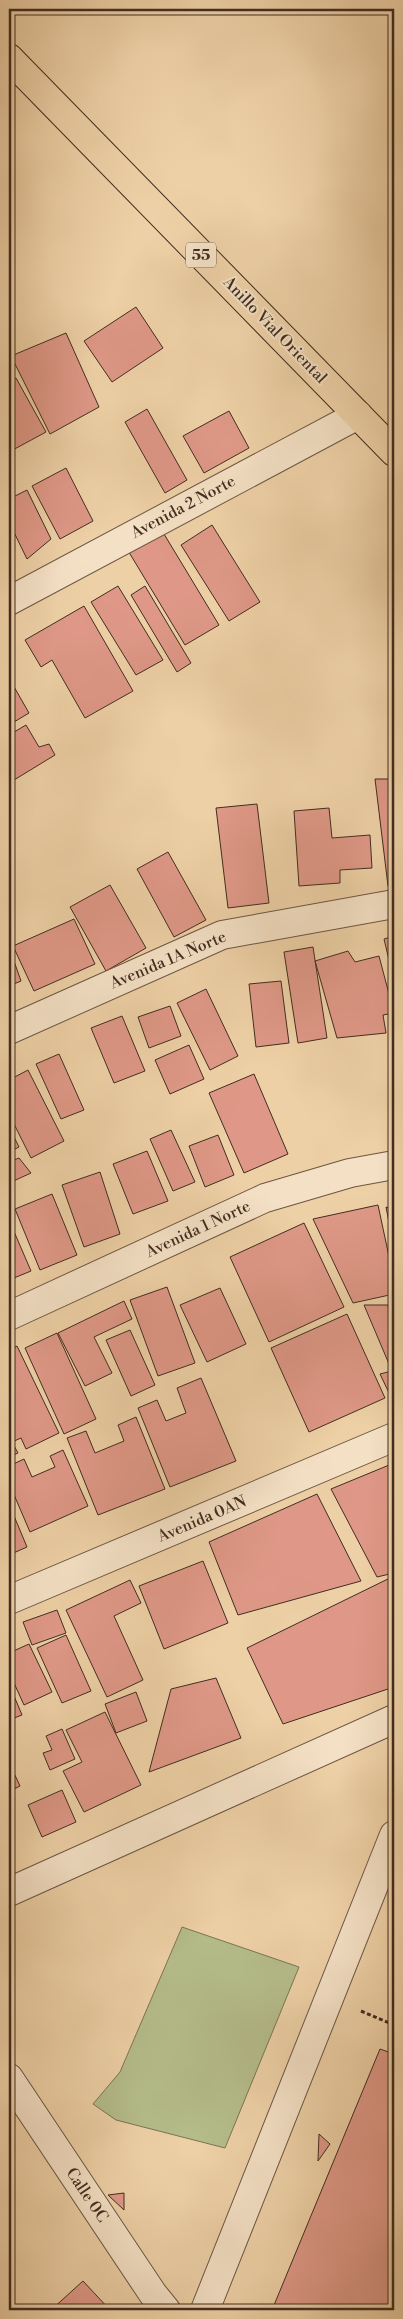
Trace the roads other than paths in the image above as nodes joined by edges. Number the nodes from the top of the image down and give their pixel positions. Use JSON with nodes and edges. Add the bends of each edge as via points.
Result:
{"nodes":[{"id":1,"x":9,"y":58,"type":"edge"},
{"id":2,"x":358,"y":415,"type":"junction"},
{"id":3,"x":394,"y":452,"type":"edge"},
{"id":4,"x":9,"y":601,"type":"edge"},
{"id":5,"x":394,"y":904,"type":"edge"},
{"id":6,"x":9,"y":1030,"type":"edge"},
{"id":7,"x":394,"y":1165,"type":"edge"},
{"id":8,"x":9,"y":1316,"type":"edge"},
{"id":9,"x":394,"y":1437,"type":"edge"},
{"id":10,"x":9,"y":1600,"type":"edge"},
{"id":11,"x":394,"y":1719,"type":"edge"},
{"id":12,"x":394,"y":1835,"type":"edge"},
{"id":13,"x":9,"y":1892,"type":"edge"},
{"id":14,"x":9,"y":2078,"type":"edge"},
{"id":15,"x":166,"y":2310,"type":"edge"},
{"id":16,"x":205,"y":2310,"type":"edge"}],
"edges":[{"from":1,"to":2,"type":"highway","name":"Anillo Vial Oriental","number":"55"},
{"from":2,"to":3,"type":"highway","name":"Anillo Vial Oriental","number":"55"},
{"from":2,"to":4,"type":"street","name":"Avenida 2 Norte"},
{"from":5,"to":6,"type":"street","name":"Avenida 1A Norte","via":[[222,935]]},
{"from":7,"to":8,"type":"street","name":"Avenida 1 Norte","via":[[350,1173],[265,1198]]},
{"from":9,"to":10,"type":"street","name":"Avenida 0AN"},
{"from":11,"to":13,"type":"street"},
{"from":12,"to":16,"type":"street"},
{"from":14,"to":15,"type":"street","name":"Calle 0C"}]}
